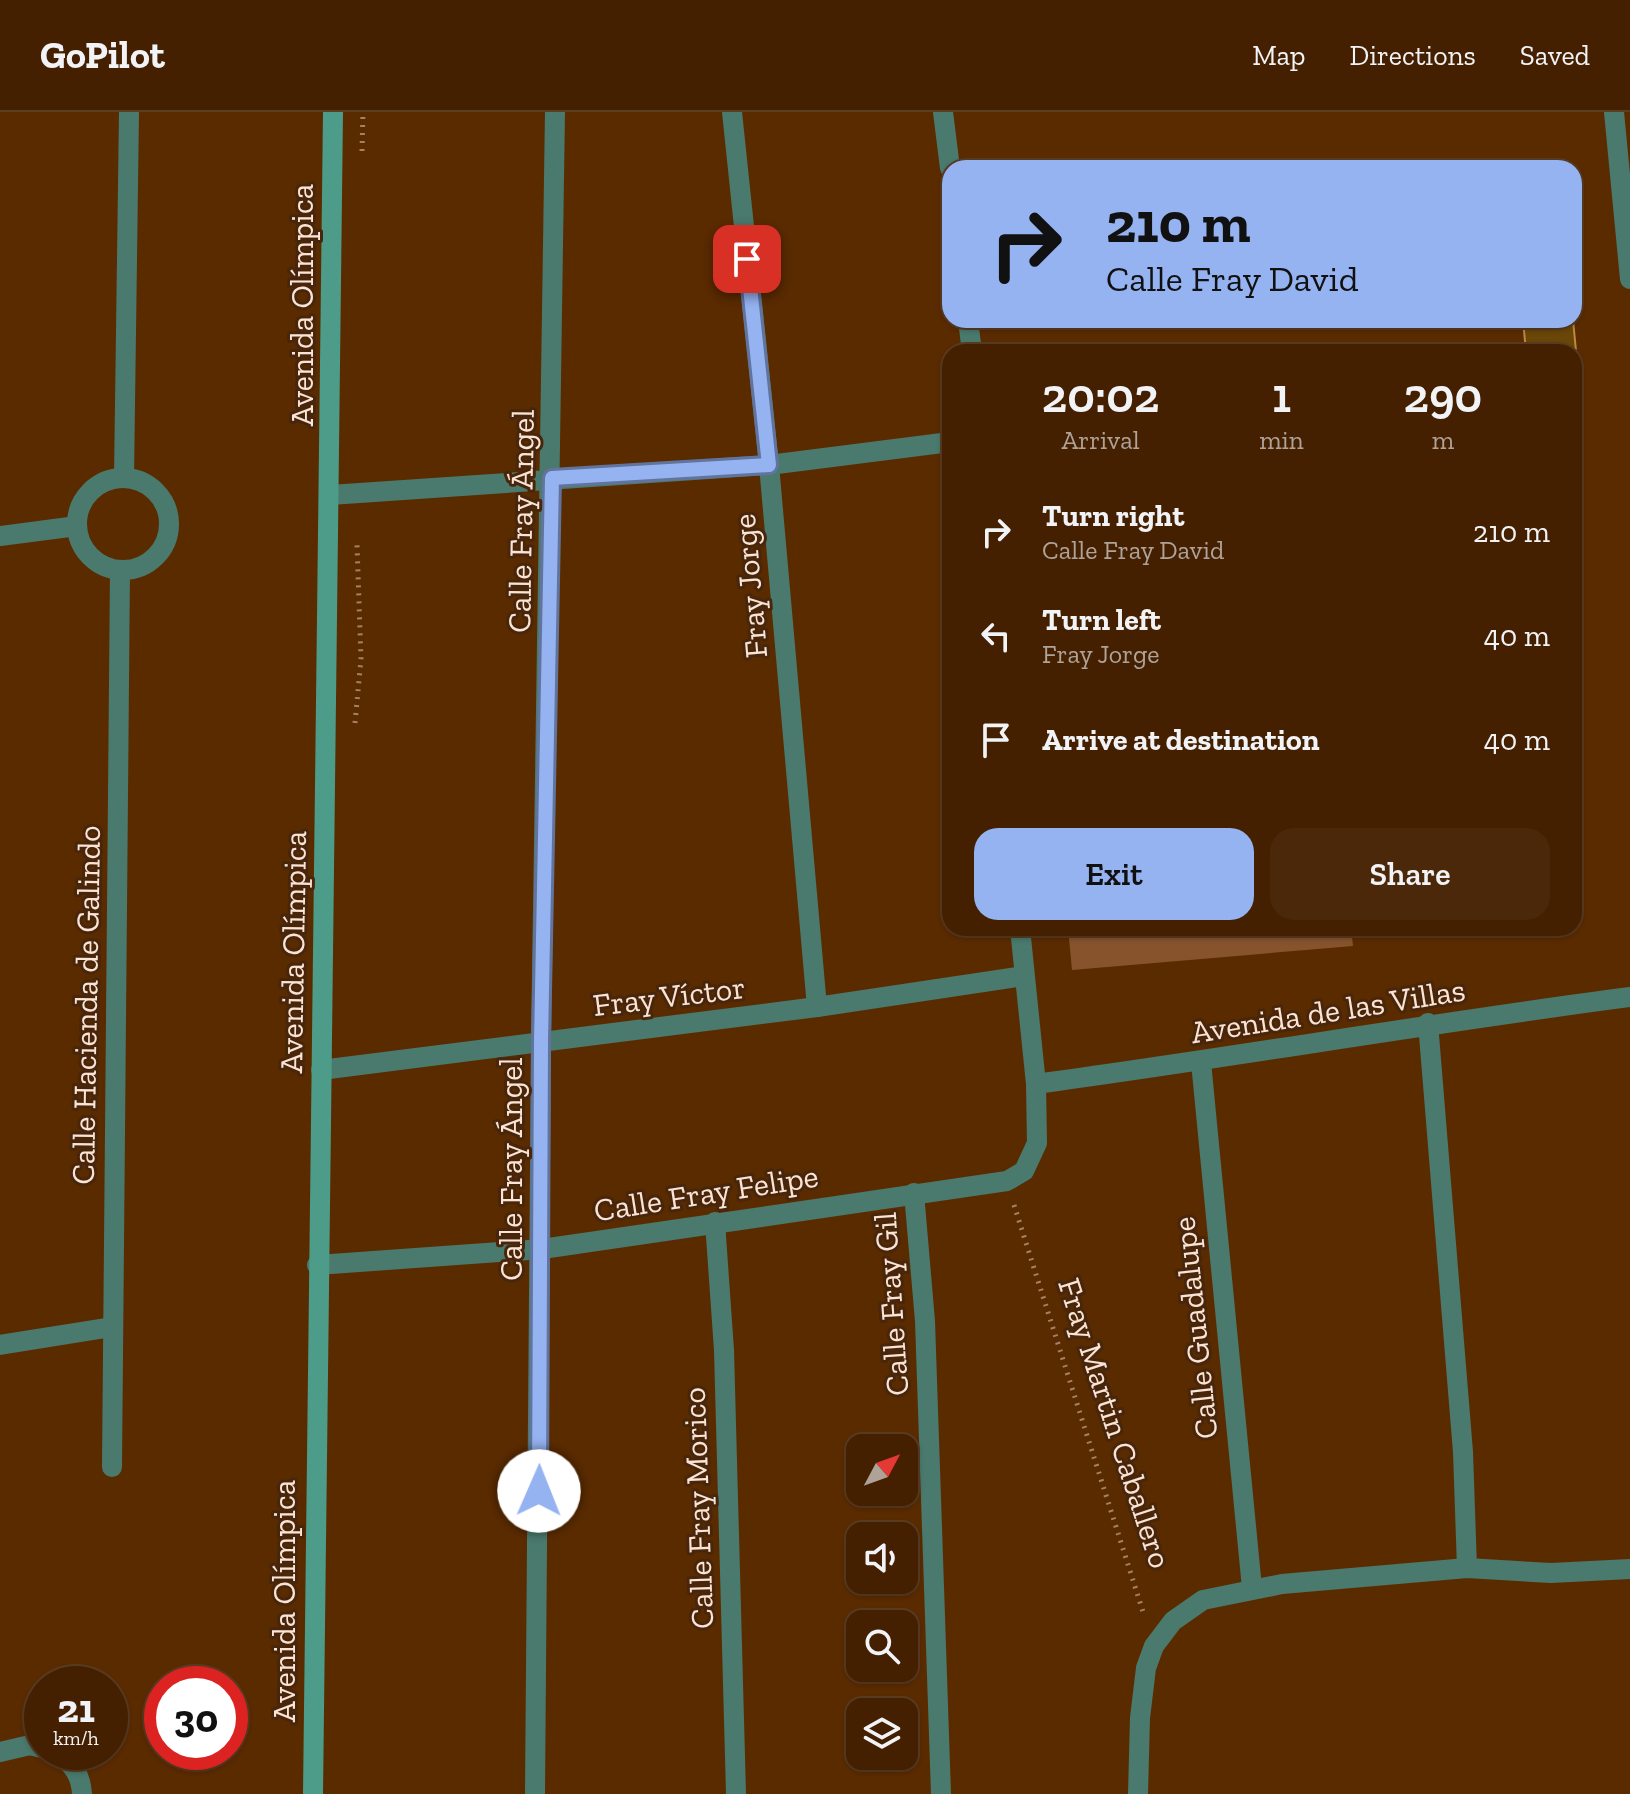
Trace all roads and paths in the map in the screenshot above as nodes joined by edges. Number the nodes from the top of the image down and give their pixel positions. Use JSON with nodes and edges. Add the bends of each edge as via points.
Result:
{"nodes":[{"id":1,"x":129,"y":112,"type":"edge"},
{"id":2,"x":333,"y":112,"type":"edge"},
{"id":3,"x":555,"y":112,"type":"edge"},
{"id":4,"x":732,"y":112,"type":"edge"},
{"id":5,"x":943,"y":112,"type":"edge"},
{"id":6,"x":1614,"y":112,"type":"edge"},
{"id":7,"x":949,"y":160,"type":"edge"},
{"id":8,"x":1630,"y":279,"type":"edge"},
{"id":9,"x":942,"y":443,"type":"edge"},
{"id":10,"x":769,"y":465,"type":"junction"},
{"id":11,"x":124,"y":478,"type":"junction"},
{"id":12,"x":552,"y":478,"type":"junction"},
{"id":13,"x":330,"y":495,"type":"junction"},
{"id":14,"x":77,"y":526,"type":"junction"},
{"id":15,"x":0,"y":536,"type":"edge"},
{"id":16,"x":120,"y":570,"type":"junction"},
{"id":17,"x":1021,"y":936,"type":"edge"},
{"id":18,"x":1024,"y":976,"type":"junction"},
{"id":19,"x":1630,"y":997,"type":"edge"},
{"id":20,"x":817,"y":1007,"type":"junction"},
{"id":21,"x":1428,"y":1023,"type":"junction"},
{"id":22,"x":541,"y":1042,"type":"junction"},
{"id":23,"x":1201,"y":1062,"type":"junction"},
{"id":24,"x":321,"y":1070,"type":"junction"},
{"id":25,"x":1036,"y":1084,"type":"junction"},
{"id":26,"x":1007,"y":1181,"type":"junction"},
{"id":27,"x":914,"y":1193,"type":"junction"},
{"id":28,"x":715,"y":1222,"type":"junction"},
{"id":29,"x":542,"y":1249,"type":"junction"},
{"id":30,"x":317,"y":1265,"type":"junction"},
{"id":31,"x":112,"y":1327,"type":"junction"},
{"id":32,"x":0,"y":1345,"type":"edge"},
{"id":33,"x":112,"y":1467,"type":"dead end"},
{"id":34,"x":1467,"y":1568,"type":"junction"},
{"id":35,"x":1630,"y":1569,"type":"edge"},
{"id":36,"x":1252,"y":1588,"type":"junction"},
{"id":37,"x":1154,"y":1646,"type":"junction"},
{"id":38,"x":24,"y":1746,"type":"edge"},
{"id":39,"x":0,"y":1752,"type":"edge"},
{"id":40,"x":75,"y":1770,"type":"edge"},
{"id":41,"x":82,"y":1794,"type":"edge"},
{"id":42,"x":313,"y":1794,"type":"edge"},
{"id":43,"x":535,"y":1794,"type":"edge"},
{"id":44,"x":736,"y":1794,"type":"edge"},
{"id":45,"x":941,"y":1794,"type":"edge"},
{"id":46,"x":1138,"y":1794,"type":"edge"}],
"edges":[{"from":1,"to":11,"type":"street"},
{"from":2,"to":13,"type":"street","name":"Avenida Olímpica"},
{"from":3,"to":12,"type":"street","name":"Calle Fray Ángel"},
{"from":4,"to":10,"type":"street","name":"Fray Jorge"},
{"from":5,"to":7,"type":"street"},
{"from":6,"to":8,"type":"street"},
{"from":9,"to":10,"type":"street"},
{"from":10,"to":12,"type":"street"},
{"from":10,"to":20,"type":"street","name":"Fray Jorge"},
{"from":11,"to":14,"type":"street","via":[[109,480],[85,497]]},
{"from":11,"to":16,"type":"street","via":[[151,487],[168,511],[169,526],[159,553],[135,569]]},
{"from":12,"to":13,"type":"street"},
{"from":12,"to":22,"type":"street","name":"Calle Fray Ángel"},
{"from":13,"to":24,"type":"street","name":"Avenida Olímpica"},
{"from":14,"to":15,"type":"street"},
{"from":14,"to":16,"type":"street","via":[[95,561]]},
{"from":16,"to":31,"type":"street","name":"Calle Hacienda de Galindo"},
{"from":17,"to":18,"type":"street"},
{"from":18,"to":20,"type":"street","name":"Fray Víctor"},
{"from":18,"to":25,"type":"street"},
{"from":19,"to":21,"type":"street","name":"Avenida de las Villas"},
{"from":20,"to":22,"type":"street","name":"Fray Víctor"},
{"from":21,"to":23,"type":"street","name":"Avenida de las Villas"},
{"from":21,"to":34,"type":"street","via":[[1463,1452]]},
{"from":22,"to":24,"type":"street","name":"Fray Víctor"},
{"from":22,"to":29,"type":"street","name":"Calle Fray Ángel"},
{"from":23,"to":25,"type":"street","name":"Avenida de las Villas"},
{"from":23,"to":36,"type":"street","name":"Calle Guadalupe"},
{"from":24,"to":30,"type":"street","name":"Avenida Olímpica"},
{"from":25,"to":26,"type":"street","via":[[1037,1143],[1024,1171]]},
{"from":26,"to":27,"type":"street","name":"Calle Fray Felipe"},
{"from":26,"to":37,"type":"path","name":"Fray Martin Caballero"},
{"from":27,"to":28,"type":"street","name":"Calle Fray Felipe"},
{"from":27,"to":45,"type":"street","name":"Calle Fray Gil","via":[[925,1321]]},
{"from":28,"to":29,"type":"street","name":"Calle Fray Felipe"},
{"from":28,"to":44,"type":"street","name":"Calle Fray Morico","via":[[724,1350]]},
{"from":29,"to":30,"type":"street","name":"Calle Fray Felipe"},
{"from":29,"to":43,"type":"street","name":"Calle Fray Ángel"},
{"from":30,"to":42,"type":"street","name":"Avenida Olímpica"},
{"from":31,"to":32,"type":"street"},
{"from":31,"to":33,"type":"street","name":"Calle Hacienda de Galindo"},
{"from":34,"to":35,"type":"street","via":[[1551,1573]]},
{"from":34,"to":36,"type":"street"},
{"from":36,"to":37,"type":"street","via":[[1203,1600],[1173,1621]]},
{"from":37,"to":46,"type":"street","via":[[1140,1718]]},
{"from":38,"to":39,"type":"street"},
{"from":40,"to":41,"type":"street"}]}
